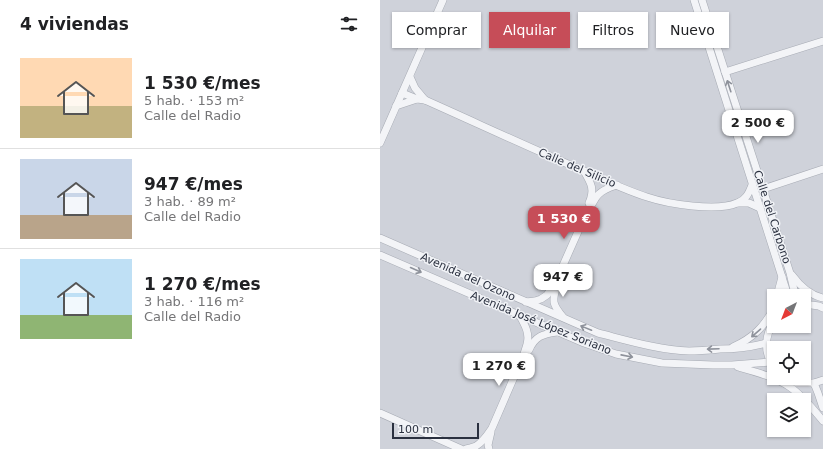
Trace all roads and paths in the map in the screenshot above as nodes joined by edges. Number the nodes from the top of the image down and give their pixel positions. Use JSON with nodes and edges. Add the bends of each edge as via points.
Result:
{"nodes":[{"id":1,"x":443,"y":0,"type":"edge"},
{"id":2,"x":694,"y":0,"type":"edge"},
{"id":3,"x":702,"y":0,"type":"edge"},
{"id":4,"x":823,"y":41,"type":"edge"},
{"id":5,"x":725,"y":72,"type":"junction"},
{"id":6,"x":410,"y":77,"type":"junction"},
{"id":7,"x":404,"y":91,"type":"junction"},
{"id":8,"x":421,"y":98,"type":"junction"},
{"id":9,"x":396,"y":106,"type":"junction"},
{"id":10,"x":380,"y":143,"type":"edge"},
{"id":11,"x":823,"y":169,"type":"edge"},
{"id":12,"x":584,"y":171,"type":"junction"},
{"id":13,"x":617,"y":185,"type":"junction"},
{"id":14,"x":752,"y":185,"type":"junction"},
{"id":15,"x":762,"y":189,"type":"junction"},
{"id":16,"x":736,"y":204,"type":"junction"},
{"id":17,"x":760,"y":208,"type":"junction"},
{"id":18,"x":588,"y":209,"type":"junction"},
{"id":19,"x":380,"y":238,"type":"edge"},
{"id":20,"x":380,"y":255,"type":"edge"},
{"id":21,"x":790,"y":273,"type":"junction"},
{"id":22,"x":782,"y":277,"type":"junction"},
{"id":23,"x":558,"y":279,"type":"junction"},
{"id":24,"x":779,"y":289,"type":"edge"},
{"id":25,"x":786,"y":289,"type":"edge"},
{"id":26,"x":794,"y":289,"type":"edge"},
{"id":27,"x":823,"y":298,"type":"edge"},
{"id":28,"x":525,"y":302,"type":"junction"},
{"id":29,"x":811,"y":304,"type":"edge"},
{"id":30,"x":822,"y":306,"type":"edge"},
{"id":31,"x":520,"y":316,"type":"junction"},
{"id":32,"x":564,"y":319,"type":"junction"},
{"id":33,"x":767,"y":320,"type":"edge"},
{"id":34,"x":557,"y":332,"type":"junction"},
{"id":35,"x":768,"y":333,"type":"edge"},
{"id":36,"x":766,"y":343,"type":"junction"},
{"id":37,"x":730,"y":349,"type":"junction"},
{"id":38,"x":767,"y":353,"type":"edge"},
{"id":39,"x":524,"y":354,"type":"junction"},
{"id":40,"x":767,"y":364,"type":"edge"},
{"id":41,"x":732,"y":365,"type":"junction"},
{"id":42,"x":823,"y":380,"type":"edge"},
{"id":43,"x":814,"y":383,"type":"joint"},
{"id":44,"x":823,"y":408,"type":"edge"},
{"id":45,"x":380,"y":413,"type":"edge"},
{"id":46,"x":823,"y":421,"type":"edge"},
{"id":47,"x":492,"y":428,"type":"junction"},
{"id":48,"x":461,"y":449,"type":"edge"},
{"id":49,"x":466,"y":449,"type":"edge"},
{"id":50,"x":490,"y":449,"type":"edge"}],
"edges":[{"from":1,"to":6,"type":"street"},
{"from":2,"to":14,"type":"street","name":"Calle del Carbono"},
{"from":3,"to":5,"type":"street","name":"Calle del Carbono"},
{"from":4,"to":5,"type":"street"},
{"from":15,"to":5,"type":"street","name":"Calle del Carbono","one_way":true},
{"from":6,"to":7,"type":"street"},
{"from":6,"to":8,"type":"street"},
{"from":7,"to":8,"type":"street","name":"Calle del Silicio"},
{"from":7,"to":9,"type":"street"},
{"from":8,"to":9,"type":"street"},
{"from":8,"to":12,"type":"street","name":"Calle del Silicio"},
{"from":9,"to":10,"type":"street"},
{"from":11,"to":15,"type":"street"},
{"from":12,"to":13,"type":"street","name":"Calle del Silicio"},
{"from":12,"to":18,"type":"street","via":[[593,191]]},
{"from":13,"to":16,"type":"street","name":"Calle del Silicio","via":[[649,197],[685,205]]},
{"from":13,"to":18,"type":"street","via":[[599,194]]},
{"from":14,"to":16,"type":"street","via":[[744,199]]},
{"from":14,"to":17,"type":"street","name":"Calle del Carbono"},
{"from":15,"to":21,"type":"street","name":"Calle del Carbono"},
{"from":16,"to":17,"type":"street","name":"Calle del Silicio","via":[[749,203]]},
{"from":17,"to":22,"type":"street","name":"Calle del Carbono"},
{"from":18,"to":23,"type":"street"},
{"from":19,"to":28,"type":"street","name":"Avenida del Ozono"},
{"from":20,"to":31,"type":"street","name":"Avenida José López Soriano","one_way":true},
{"from":21,"to":26,"type":"street","name":"Calle del Carbono"},
{"from":21,"to":27,"type":"street","via":[[801,287]]},
{"from":22,"to":24,"type":"street","name":"Calle del Carbono"},
{"from":22,"to":25,"type":"street","name":"Calle del Carbono"},
{"from":23,"to":28,"type":"street","via":[[547,295],[535,301]]},
{"from":23,"to":32,"type":"street","via":[[553,298],[557,310]]},
{"from":28,"to":32,"type":"street","name":"Avenida del Ozono"},
{"from":29,"to":30,"type":"street"},
{"from":31,"to":34,"type":"street","name":"Avenida José López Soriano"},
{"from":31,"to":39,"type":"street","via":[[528,333]]},
{"from":37,"to":32,"type":"street","name":"Avenida del Ozono","one_way":true,"via":[[688,351],[657,347],[598,333]]},
{"from":33,"to":37,"type":"street","one_way":true,"via":[[752,336]]},
{"from":34,"to":39,"type":"street","via":[[537,338]]},
{"from":34,"to":41,"type":"street","name":"Avenida José López Soriano","one_way":true,"via":[[616,354],[662,363]]},
{"from":35,"to":36,"type":"street"},
{"from":36,"to":37,"type":"street","name":"Avenida del Ozono"},
{"from":36,"to":38,"type":"street"},
{"from":39,"to":47,"type":"street"},
{"from":40,"to":41,"type":"street","name":"Avenida José López Soriano"},
{"from":41,"to":46,"type":"street","name":"Avenida José López Soriano","via":[[771,377],[791,388]]},
{"from":42,"to":43,"type":"street"},
{"from":43,"to":44,"type":"street"},
{"from":45,"to":48,"type":"street"},
{"from":47,"to":49,"type":"street","via":[[482,442]]},
{"from":47,"to":50,"type":"street","via":[[488,445]]}]}
